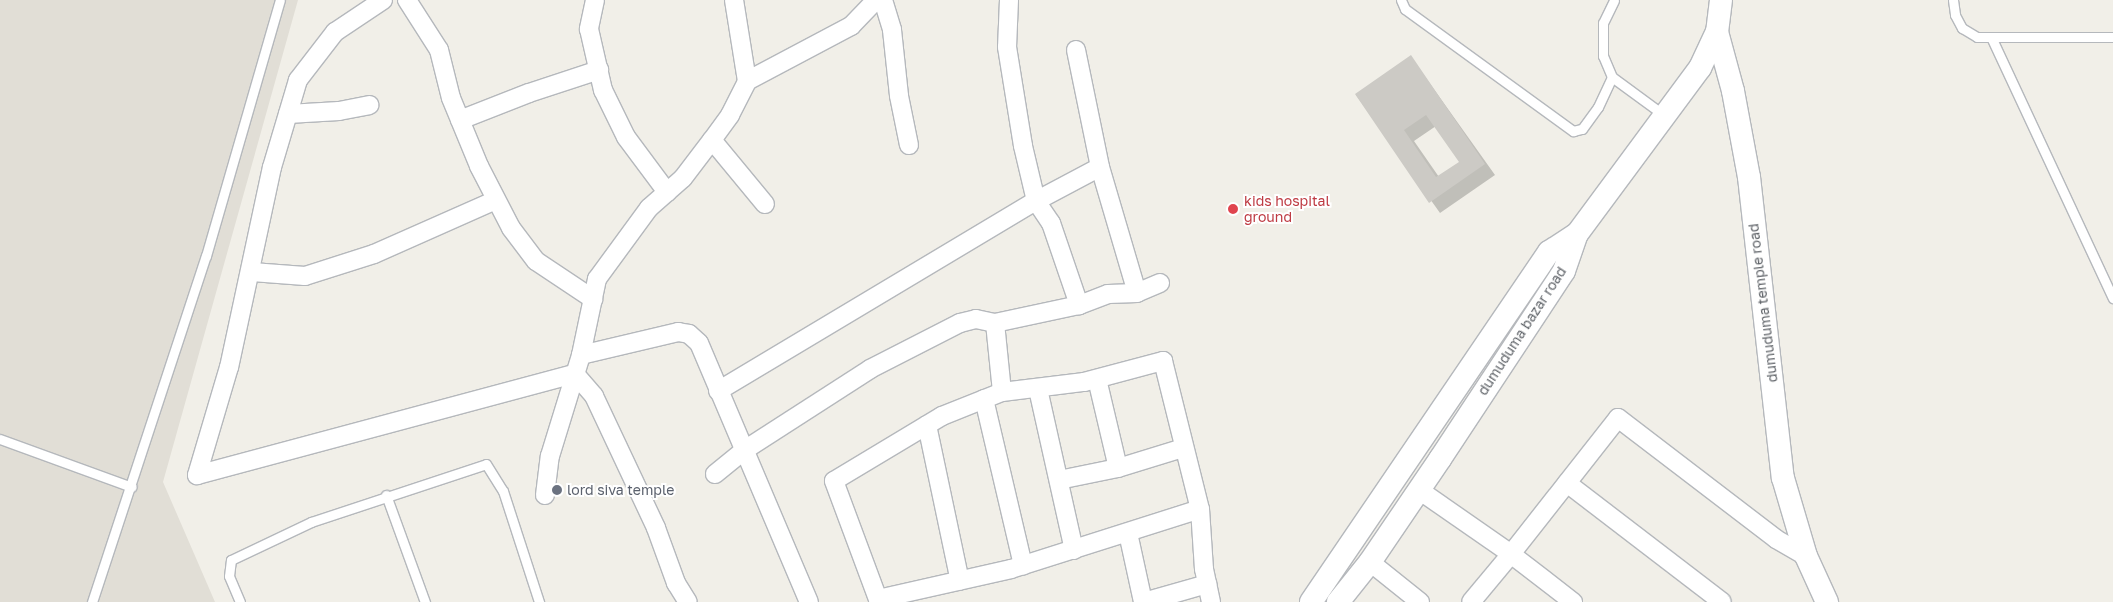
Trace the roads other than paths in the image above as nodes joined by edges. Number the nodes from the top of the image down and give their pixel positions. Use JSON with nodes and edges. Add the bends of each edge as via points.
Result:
{"nodes":[{"id":1,"x":280,"y":0,"type":"edge"},
{"id":2,"x":384,"y":0,"type":"edge"},
{"id":3,"x":407,"y":0,"type":"edge"},
{"id":4,"x":595,"y":0,"type":"edge"},
{"id":5,"x":734,"y":0,"type":"edge"},
{"id":6,"x":876,"y":0,"type":"edge"},
{"id":7,"x":883,"y":0,"type":"edge"},
{"id":8,"x":1009,"y":0,"type":"edge"},
{"id":9,"x":1401,"y":0,"type":"edge"},
{"id":10,"x":1614,"y":0,"type":"edge"},
{"id":11,"x":1721,"y":0,"type":"edge"},
{"id":12,"x":1953,"y":0,"type":"edge"},
{"id":13,"x":1717,"y":32,"type":"junction"},
{"id":14,"x":2113,"y":37,"type":"edge"},
{"id":15,"x":1992,"y":39,"type":"junction"},
{"id":16,"x":1076,"y":50,"type":"dead end"},
{"id":17,"x":598,"y":70,"type":"junction"},
{"id":18,"x":1612,"y":77,"type":"junction"},
{"id":19,"x":747,"y":81,"type":"junction"},
{"id":20,"x":369,"y":105,"type":"dead end"},
{"id":21,"x":288,"y":114,"type":"junction"},
{"id":22,"x":1665,"y":116,"type":"junction"},
{"id":23,"x":460,"y":120,"type":"junction"},
{"id":24,"x":712,"y":140,"type":"junction"},
{"id":25,"x":909,"y":145,"type":"dead end"},
{"id":26,"x":1100,"y":167,"type":"junction"},
{"id":27,"x":667,"y":192,"type":"junction"},
{"id":28,"x":496,"y":200,"type":"junction"},
{"id":29,"x":1036,"y":201,"type":"junction"},
{"id":30,"x":764,"y":204,"type":"dead end"},
{"id":31,"x":1578,"y":234,"type":"junction"},
{"id":32,"x":252,"y":272,"type":"junction"},
{"id":33,"x":1160,"y":283,"type":"dead end"},
{"id":34,"x":1138,"y":293,"type":"junction"},
{"id":35,"x":2113,"y":298,"type":"edge"},
{"id":36,"x":593,"y":299,"type":"junction"},
{"id":37,"x":1078,"y":305,"type":"junction"},
{"id":38,"x":995,"y":323,"type":"junction"},
{"id":39,"x":581,"y":355,"type":"junction"},
{"id":40,"x":575,"y":374,"type":"junction"},
{"id":41,"x":1097,"y":378,"type":"junction"},
{"id":42,"x":1038,"y":389,"type":"junction"},
{"id":43,"x":718,"y":391,"type":"junction"},
{"id":44,"x":1002,"y":392,"type":"junction"},
{"id":45,"x":984,"y":399,"type":"junction"},
{"id":46,"x":927,"y":425,"type":"junction"},
{"id":47,"x":0,"y":439,"type":"edge"},
{"id":48,"x":1183,"y":448,"type":"junction"},
{"id":49,"x":743,"y":451,"type":"junction"},
{"id":50,"x":1118,"y":468,"type":"junction"},
{"id":51,"x":715,"y":474,"type":"dead end"},
{"id":52,"x":1059,"y":480,"type":"junction"},
{"id":53,"x":1567,"y":483,"type":"junction"},
{"id":54,"x":132,"y":487,"type":"junction"},
{"id":55,"x":1419,"y":490,"type":"junction"},
{"id":56,"x":386,"y":495,"type":"junction"},
{"id":57,"x":545,"y":495,"type":"dead end"},
{"id":58,"x":1200,"y":509,"type":"junction"},
{"id":59,"x":1128,"y":533,"type":"junction"},
{"id":60,"x":1074,"y":550,"type":"junction"},
{"id":61,"x":1511,"y":554,"type":"junction"},
{"id":62,"x":1806,"y":556,"type":"junction"},
{"id":63,"x":1370,"y":562,"type":"junction"},
{"id":64,"x":1023,"y":565,"type":"junction"},
{"id":65,"x":960,"y":581,"type":"junction"},
{"id":66,"x":1207,"y":584,"type":"junction"},
{"id":67,"x":92,"y":602,"type":"edge"},
{"id":68,"x":240,"y":602,"type":"edge"},
{"id":69,"x":425,"y":602,"type":"edge"},
{"id":70,"x":539,"y":602,"type":"edge"},
{"id":71,"x":688,"y":602,"type":"edge"},
{"id":72,"x":809,"y":602,"type":"edge"},
{"id":73,"x":1143,"y":602,"type":"edge"},
{"id":74,"x":1211,"y":602,"type":"edge"},
{"id":75,"x":1311,"y":602,"type":"edge"},
{"id":76,"x":1338,"y":602,"type":"edge"},
{"id":77,"x":1420,"y":602,"type":"edge"},
{"id":78,"x":1471,"y":602,"type":"edge"},
{"id":79,"x":1573,"y":602,"type":"edge"},
{"id":80,"x":1722,"y":602,"type":"edge"},
{"id":81,"x":1827,"y":602,"type":"edge"}],
"edges":[{"from":1,"to":54,"type":"lane","via":[[206,256]]},
{"from":2,"to":21,"type":"street","via":[[335,32],[298,80]]},
{"from":3,"to":23,"type":"street","via":[[439,50]]},
{"from":4,"to":17,"type":"street","via":[[589,29]]},
{"from":5,"to":19,"type":"street"},
{"from":6,"to":19,"type":"street","via":[[851,26]]},
{"from":7,"to":25,"type":"street","via":[[892,30],[899,96]]},
{"from":8,"to":29,"type":"street","via":[[1007,47],[1023,146]]},
{"from":9,"to":18,"type":"lane","via":[[1405,9],[1573,131],[1582,130],[1598,107]]},
{"from":10,"to":18,"type":"lane","via":[[1603,22],[1603,56]]},
{"from":11,"to":13,"type":"street","name":"dumuduma temple road"},
{"from":12,"to":15,"type":"lane","via":[[1955,15],[1962,28],[1977,38]]},
{"from":13,"to":22,"type":"street","name":"dumuduma bazar road","via":[[1700,68]]},
{"from":13,"to":62,"type":"street","name":"dumuduma temple road","via":[[1749,177],[1783,478]]},
{"from":14,"to":15,"type":"lane"},
{"from":15,"to":35,"type":"lane"},
{"from":16,"to":26,"type":"street"},
{"from":17,"to":23,"type":"street"},
{"from":17,"to":27,"type":"street","via":[[603,90],[626,137]]},
{"from":18,"to":22,"type":"lane"},
{"from":19,"to":24,"type":"street"},
{"from":20,"to":21,"type":"street","via":[[339,111]]},
{"from":21,"to":32,"type":"street","via":[[272,167]]},
{"from":22,"to":31,"type":"street","name":"dumuduma bazar road"},
{"from":23,"to":28,"type":"street"},
{"from":24,"to":27,"type":"street","via":[[683,178]]},
{"from":24,"to":30,"type":"street"},
{"from":26,"to":29,"type":"street"},
{"from":26,"to":34,"type":"street"},
{"from":27,"to":36,"type":"street","via":[[649,208],[597,279]]},
{"from":28,"to":32,"type":"street","via":[[374,254],[304,276]]},
{"from":28,"to":36,"type":"street","via":[[511,228],[536,261]]},
{"from":29,"to":37,"type":"street","via":[[1051,223]]},
{"from":29,"to":43,"type":"street"},
{"from":31,"to":55,"type":"street","name":"dumuduma bazar road","via":[[1564,271]]},
{"from":31,"to":75,"type":"street","via":[[1549,252]]},
{"from":32,"to":40,"type":"street","via":[[229,367],[197,475]]},
{"from":33,"to":34,"type":"street"},
{"from":34,"to":37,"type":"street","via":[[1108,294]]},
{"from":36,"to":39,"type":"street"},
{"from":37,"to":38,"type":"street"},
{"from":38,"to":44,"type":"street"},
{"from":38,"to":49,"type":"street","via":[[976,319],[960,323],[870,369]]},
{"from":39,"to":40,"type":"street"},
{"from":39,"to":43,"type":"street","via":[[678,332],[689,334],[699,343]]},
{"from":40,"to":57,"type":"street","via":[[550,456]]},
{"from":40,"to":71,"type":"street","via":[[594,396],[656,528],[676,583]]},
{"from":41,"to":42,"type":"street"},
{"from":41,"to":48,"type":"street","via":[[1163,361]]},
{"from":41,"to":50,"type":"street"},
{"from":42,"to":44,"type":"street"},
{"from":42,"to":52,"type":"street"},
{"from":43,"to":49,"type":"street"},
{"from":44,"to":45,"type":"street"},
{"from":45,"to":46,"type":"street"},
{"from":45,"to":64,"type":"street"},
{"from":46,"to":65,"type":"street"},
{"from":46,"to":65,"type":"street","via":[[834,480],[878,599]]},
{"from":47,"to":54,"type":"lane"},
{"from":48,"to":50,"type":"street"},
{"from":48,"to":58,"type":"street"},
{"from":49,"to":51,"type":"street"},
{"from":49,"to":72,"type":"street"},
{"from":50,"to":52,"type":"street"},
{"from":52,"to":60,"type":"street"},
{"from":53,"to":61,"type":"street"},
{"from":53,"to":62,"type":"street","via":[[1618,418],[1776,539]]},
{"from":53,"to":80,"type":"street"},
{"from":54,"to":67,"type":"lane"},
{"from":55,"to":61,"type":"street"},
{"from":55,"to":63,"type":"street","name":"dumuduma bazar road"},
{"from":56,"to":68,"type":"lane","via":[[311,522],[231,560],[229,576]]},
{"from":56,"to":69,"type":"lane"},
{"from":56,"to":70,"type":"lane","via":[[486,464],[503,491]]},
{"from":58,"to":59,"type":"street"},
{"from":58,"to":66,"type":"street"},
{"from":59,"to":60,"type":"street"},
{"from":59,"to":73,"type":"street"},
{"from":60,"to":64,"type":"street"},
{"from":61,"to":78,"type":"street"},
{"from":61,"to":79,"type":"street"},
{"from":62,"to":81,"type":"street","name":"dumuduma temple road"},
{"from":63,"to":76,"type":"street","name":"dumuduma bazar road"},
{"from":63,"to":77,"type":"street"},
{"from":64,"to":65,"type":"street"},
{"from":66,"to":73,"type":"street"},
{"from":66,"to":74,"type":"street"}]}
